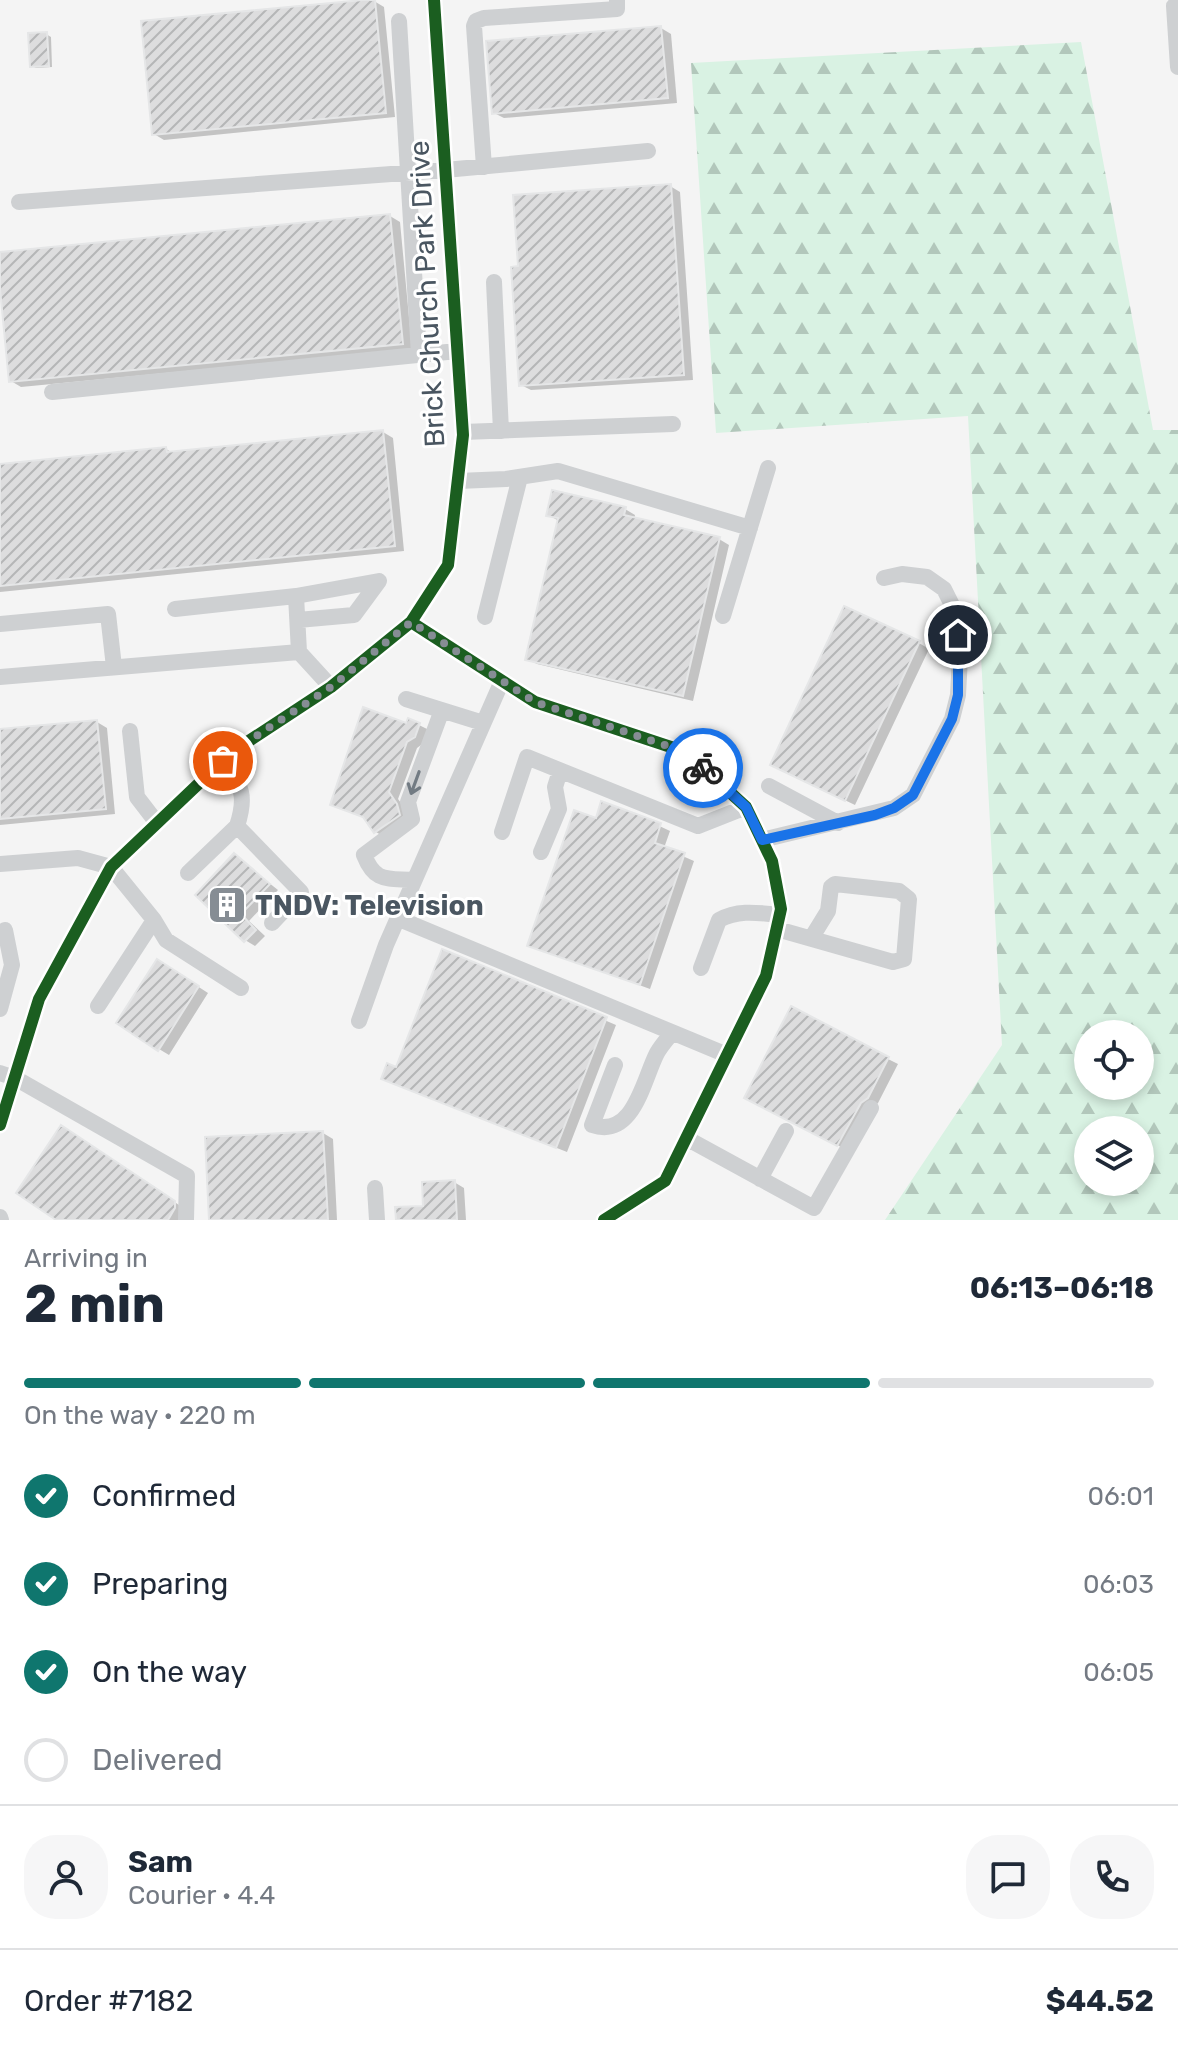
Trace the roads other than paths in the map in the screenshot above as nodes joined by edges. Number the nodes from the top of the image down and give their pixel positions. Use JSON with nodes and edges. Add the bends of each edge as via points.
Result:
{"nodes":[{"id":1,"x":434,"y":0,"type":"edge"},
{"id":2,"x":617,"y":0,"type":"edge"},
{"id":3,"x":1178,"y":4,"type":"edge"},
{"id":4,"x":399,"y":21,"type":"dead end"},
{"id":5,"x":1178,"y":67,"type":"edge"},
{"id":6,"x":648,"y":151,"type":"dead end"},
{"id":7,"x":484,"y":167,"type":"junction"},
{"id":8,"x":445,"y":170,"type":"junction"},
{"id":9,"x":408,"y":173,"type":"junction"},
{"id":10,"x":19,"y":202,"type":"dead end"},
{"id":11,"x":494,"y":282,"type":"dead end"},
{"id":12,"x":457,"y":351,"type":"junction"},
{"id":13,"x":419,"y":355,"type":"junction"},
{"id":14,"x":52,"y":392,"type":"dead end"},
{"id":15,"x":673,"y":424,"type":"dead end"},
{"id":16,"x":501,"y":431,"type":"junction"},
{"id":17,"x":463,"y":432,"type":"junction"},
{"id":18,"x":768,"y":468,"type":"dead end"},
{"id":19,"x":520,"y":477,"type":"junction"},
{"id":20,"x":458,"y":481,"type":"junction"},
{"id":21,"x":750,"y":528,"type":"junction"},
{"id":22,"x":884,"y":578,"type":"dead end"},
{"id":23,"x":296,"y":596,"type":"junction"},
{"id":24,"x":175,"y":609,"type":"dead end"},
{"id":25,"x":723,"y":616,"type":"dead end"},
{"id":26,"x":485,"y":617,"type":"dead end"},
{"id":27,"x":298,"y":620,"type":"junction"},
{"id":28,"x":411,"y":622,"type":"junction"},
{"id":29,"x":0,"y":624,"type":"edge"},
{"id":30,"x":299,"y":652,"type":"junction"},
{"id":31,"x":114,"y":667,"type":"junction"},
{"id":32,"x":0,"y":677,"type":"edge"},
{"id":33,"x":502,"y":681,"type":"junction"},
{"id":34,"x":331,"y":687,"type":"junction"},
{"id":35,"x":406,"y":699,"type":"dead end"},
{"id":36,"x":442,"y":710,"type":"junction"},
{"id":37,"x":483,"y":723,"type":"junction"},
{"id":38,"x":130,"y":731,"type":"dead end"},
{"id":39,"x":223,"y":761,"type":"junction"},
{"id":40,"x":560,"y":771,"type":"junction"},
{"id":41,"x":769,"y":786,"type":"dead end"},
{"id":42,"x":746,"y":807,"type":"junction"},
{"id":43,"x":157,"y":823,"type":"junction"},
{"id":44,"x":838,"y":823,"type":"junction"},
{"id":45,"x":237,"y":826,"type":"junction"},
{"id":46,"x":502,"y":832,"type":"dead end"},
{"id":47,"x":762,"y":840,"type":"junction"},
{"id":48,"x":541,"y":852,"type":"dead end"},
{"id":49,"x":0,"y":864,"type":"edge"},
{"id":50,"x":111,"y":867,"type":"junction"},
{"id":51,"x":188,"y":873,"type":"dead end"},
{"id":52,"x":414,"y":880,"type":"junction"},
{"id":53,"x":397,"y":918,"type":"junction"},
{"id":54,"x":154,"y":920,"type":"junction"},
{"id":55,"x":778,"y":922,"type":"junction"},
{"id":56,"x":272,"y":923,"type":"dead end"},
{"id":57,"x":5,"y":930,"type":"dead end"},
{"id":58,"x":812,"y":937,"type":"junction"},
{"id":59,"x":701,"y":968,"type":"dead end"},
{"id":60,"x":241,"y":988,"type":"dead end"},
{"id":61,"x":98,"y":1006,"type":"dead end"},
{"id":62,"x":0,"y":1009,"type":"edge"},
{"id":63,"x":359,"y":1021,"type":"dead end"},
{"id":64,"x":672,"y":1033,"type":"junction"},
{"id":65,"x":727,"y":1055,"type":"junction"},
{"id":66,"x":615,"y":1065,"type":"dead end"},
{"id":67,"x":7,"y":1075,"type":"edge"},
{"id":68,"x":871,"y":1108,"type":"dead end"},
{"id":69,"x":1,"y":1118,"type":"edge"},
{"id":70,"x":786,"y":1131,"type":"dead end"},
{"id":71,"x":686,"y":1138,"type":"junction"},
{"id":72,"x":760,"y":1179,"type":"junction"},
{"id":73,"x":375,"y":1188,"type":"dead end"},
{"id":74,"x":186,"y":1220,"type":"edge"},
{"id":75,"x":377,"y":1220,"type":"edge"},
{"id":76,"x":604,"y":1220,"type":"edge"}],
"edges":[{"from":1,"to":8,"type":"street","name":"Brick Church Park Drive"},
{"from":2,"to":7,"type":"street","via":[[617,9],[476,21]]},
{"from":3,"to":5,"type":"street"},
{"from":4,"to":9,"type":"street"},
{"from":6,"to":7,"type":"street"},
{"from":7,"to":8,"type":"street"},
{"from":8,"to":9,"type":"street"},
{"from":8,"to":12,"type":"street","name":"Brick Church Park Drive"},
{"from":9,"to":10,"type":"street"},
{"from":9,"to":13,"type":"street"},
{"from":11,"to":16,"type":"street"},
{"from":12,"to":13,"type":"street"},
{"from":12,"to":17,"type":"street","name":"Brick Church Park Drive"},
{"from":13,"to":14,"type":"street"},
{"from":15,"to":16,"type":"street"},
{"from":16,"to":17,"type":"street"},
{"from":17,"to":20,"type":"street","name":"Brick Church Park Drive"},
{"from":18,"to":21,"type":"street"},
{"from":19,"to":20,"type":"street"},
{"from":19,"to":21,"type":"street","via":[[558,471]]},
{"from":19,"to":26,"type":"street"},
{"from":20,"to":28,"type":"street","name":"Brick Church Park Drive","via":[[448,565]]},
{"from":21,"to":25,"type":"street"},
{"from":22,"to":44,"type":"street","via":[[927,577],[944,589],[956,613],[958,695],[952,719],[913,795],[894,808]]},
{"from":23,"to":24,"type":"street"},
{"from":23,"to":27,"type":"street"},
{"from":23,"to":27,"type":"street","via":[[379,581],[354,615]]},
{"from":27,"to":30,"type":"street"},
{"from":28,"to":33,"type":"street"},
{"from":28,"to":34,"type":"street","name":"Brick Church Park Drive"},
{"from":29,"to":31,"type":"street","via":[[108,614]]},
{"from":30,"to":31,"type":"street"},
{"from":30,"to":34,"type":"street"},
{"from":31,"to":32,"type":"street"},
{"from":33,"to":37,"type":"street"},
{"from":33,"to":42,"type":"street","via":[[535,702],[686,752]]},
{"from":34,"to":39,"type":"street","name":"Brick Church Park Drive"},
{"from":35,"to":36,"type":"street"},
{"from":36,"to":37,"type":"street"},
{"from":36,"to":52,"type":"street","one_way":true,"via":[[408,802],[412,819],[364,855],[371,872],[381,878]]},
{"from":37,"to":52,"type":"street"},
{"from":38,"to":43,"type":"street","via":[[137,797]]},
{"from":39,"to":43,"type":"street","name":"Brick Church Park Drive"},
{"from":39,"to":45,"type":"street","via":[[242,791]]},
{"from":40,"to":42,"type":"street","via":[[698,826]]},
{"from":40,"to":46,"type":"street","via":[[527,757]]},
{"from":40,"to":48,"type":"street","via":[[555,787],[559,809]]},
{"from":41,"to":44,"type":"street"},
{"from":42,"to":47,"type":"street"},
{"from":43,"to":50,"type":"street","name":"Brick Church Park Drive"},
{"from":44,"to":47,"type":"street"},
{"from":45,"to":51,"type":"street"},
{"from":45,"to":56,"type":"street","via":[[301,892]]},
{"from":47,"to":55,"type":"street","via":[[772,861],[781,909]]},
{"from":49,"to":50,"type":"street","via":[[78,858]]},
{"from":50,"to":54,"type":"street"},
{"from":50,"to":67,"type":"street","name":"Brick Church Park Drive","via":[[39,999]]},
{"from":52,"to":53,"type":"street"},
{"from":53,"to":63,"type":"street"},
{"from":53,"to":64,"type":"street"},
{"from":54,"to":60,"type":"street","via":[[166,940]]},
{"from":54,"to":61,"type":"street"},
{"from":55,"to":58,"type":"street"},
{"from":55,"to":59,"type":"street","via":[[746,912],[719,920]]},
{"from":55,"to":65,"type":"street","via":[[766,976]]},
{"from":57,"to":62,"type":"street","via":[[12,965]]},
{"from":58,"to":58,"type":"street","via":[[893,962],[904,959],[909,899],[899,891],[835,884],[828,911]]},
{"from":64,"to":65,"type":"street"},
{"from":64,"to":66,"type":"street","via":[[658,1051],[633,1110],[610,1127],[597,1127],[592,1125]]},
{"from":65,"to":71,"type":"street"},
{"from":67,"to":69,"type":"street","name":"Brick Church Park Drive"},
{"from":67,"to":74,"type":"street","via":[[187,1176]]},
{"from":68,"to":72,"type":"street","via":[[814,1208]]},
{"from":70,"to":72,"type":"street"},
{"from":71,"to":72,"type":"street"},
{"from":71,"to":76,"type":"street","via":[[665,1181]]},
{"from":73,"to":75,"type":"street"}]}
